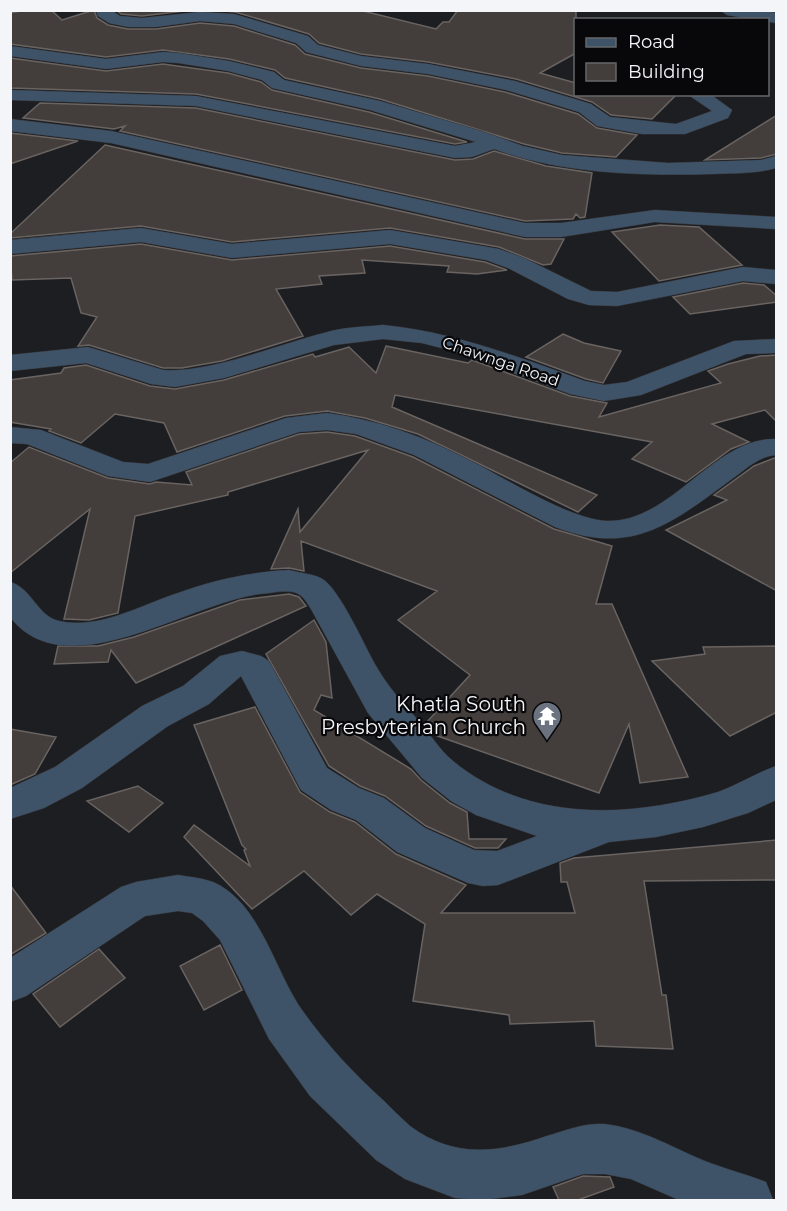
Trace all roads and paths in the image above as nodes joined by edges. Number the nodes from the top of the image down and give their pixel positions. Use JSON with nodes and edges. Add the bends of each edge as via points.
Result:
{"nodes":[{"id":1,"x":104,"y":10,"type":"edge"},
{"id":2,"x":727,"y":10,"type":"edge"},
{"id":3,"x":760,"y":18,"type":"edge"},
{"id":4,"x":10,"y":51,"type":"edge"},
{"id":5,"x":10,"y":95,"type":"edge"},
{"id":6,"x":700,"y":96,"type":"edge"},
{"id":7,"x":10,"y":125,"type":"edge"},
{"id":8,"x":495,"y":142,"type":"junction"},
{"id":9,"x":777,"y":162,"type":"edge"},
{"id":10,"x":777,"y":223,"type":"edge"},
{"id":11,"x":108,"y":237,"type":"junction"},
{"id":12,"x":10,"y":247,"type":"edge"},
{"id":13,"x":10,"y":258,"type":"edge"},
{"id":14,"x":777,"y":277,"type":"edge"},
{"id":15,"x":777,"y":346,"type":"edge"},
{"id":16,"x":10,"y":363,"type":"edge"},
{"id":17,"x":10,"y":435,"type":"edge"},
{"id":18,"x":777,"y":447,"type":"edge"},
{"id":19,"x":10,"y":593,"type":"edge"},
{"id":20,"x":777,"y":780,"type":"edge"},
{"id":21,"x":10,"y":804,"type":"edge"},
{"id":22,"x":608,"y":826,"type":"junction"},
{"id":23,"x":10,"y":982,"type":"edge"},
{"id":24,"x":748,"y":1200,"type":"edge"}],
"edges":[{"from":1,"to":6,"type":"street","via":[[106,16],[129,22],[192,16],[228,18],[301,38],[312,49],[330,54],[509,85],[585,108],[604,122],[642,128],[678,129],[721,114],[719,106]]},
{"from":2,"to":3,"type":"street"},
{"from":4,"to":8,"type":"street","via":[[106,64],[163,57],[229,66],[268,76],[278,84],[374,105]]},
{"from":5,"to":8,"type":"street","via":[[196,101],[455,152],[472,151]]},
{"from":7,"to":10,"type":"street","via":[[111,137],[525,230],[561,230],[655,216]]},
{"from":8,"to":9,"type":"street","via":[[536,156],[594,164],[718,169]]},
{"from":11,"to":12,"type":"street"},
{"from":11,"to":13,"type":"street"},
{"from":11,"to":14,"type":"street","via":[[155,236],[232,251],[373,237],[405,239],[491,254],[564,288],[603,299],[743,274]]},
{"from":15,"to":16,"type":"street","name":"Chawnga Road","via":[[743,346],[632,388],[604,393],[564,383],[466,347],[383,332],[332,338],[175,380],[88,355]]},
{"from":17,"to":18,"type":"street","via":[[31,436],[118,470],[150,473],[296,424],[344,422],[446,458],[516,497],[578,525],[606,531],[626,529],[653,519],[748,454]]},
{"from":19,"to":22,"type":"street","via":[[39,625],[54,631],[92,633],[111,630],[239,585],[282,581],[315,589],[323,595],[382,705],[439,772],[494,806],[526,818],[557,825]]},
{"from":20,"to":22,"type":"street","via":[[764,789],[692,814]]},
{"from":21,"to":22,"type":"street","via":[[28,799],[76,772],[157,715],[197,694],[225,669],[244,663],[257,670],[314,779],[370,809],[411,840],[450,859],[483,869],[498,868]]},
{"from":23,"to":24,"type":"street","via":[[136,900],[178,893],[201,896],[235,927],[285,1024],[327,1080],[393,1143],[423,1161],[455,1173],[489,1176],[522,1170],[583,1149],[605,1149],[633,1155],[709,1188]]}]}
